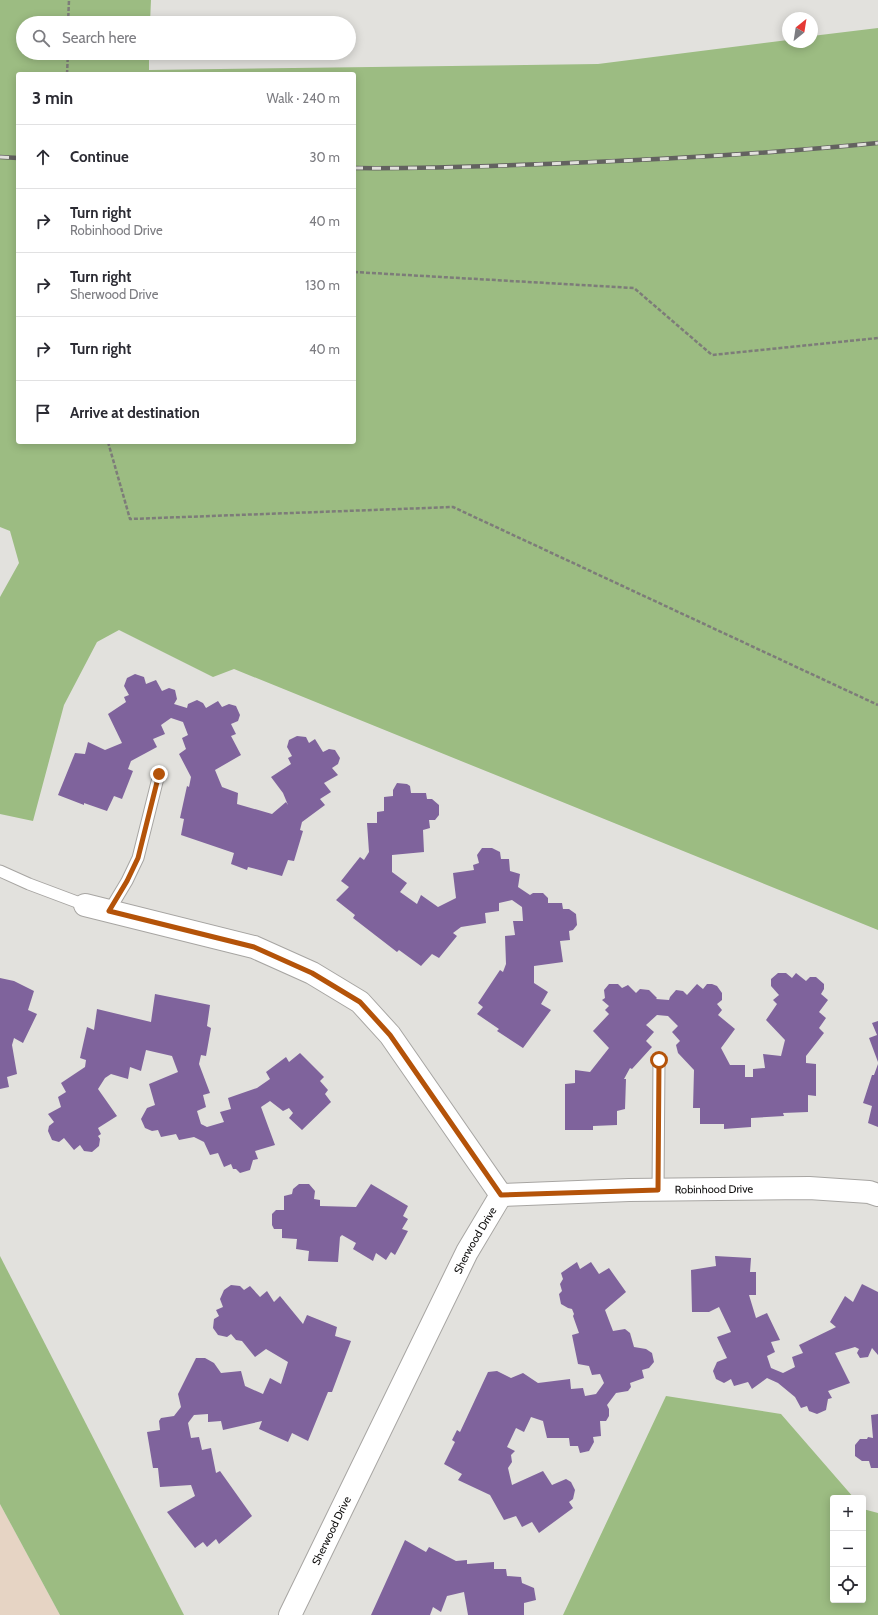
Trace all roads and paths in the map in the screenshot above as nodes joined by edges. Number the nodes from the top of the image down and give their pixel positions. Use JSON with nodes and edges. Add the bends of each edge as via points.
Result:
{"nodes":[{"id":1,"x":69,"y":0,"type":"edge"},
{"id":2,"x":68,"y":16,"type":"edge"},
{"id":3,"x":68,"y":60,"type":"edge"},
{"id":4,"x":67,"y":72,"type":"edge"},
{"id":5,"x":356,"y":272,"type":"edge"},
{"id":6,"x":878,"y":338,"type":"edge"},
{"id":7,"x":109,"y":444,"type":"edge"},
{"id":8,"x":878,"y":705,"type":"edge"},
{"id":9,"x":159,"y":774,"type":"dead end"},
{"id":10,"x":0,"y":871,"type":"edge"},
{"id":11,"x":85,"y":905,"type":"joint"},
{"id":12,"x":109,"y":911,"type":"junction"},
{"id":13,"x":659,"y":1060,"type":"dead end"},
{"id":14,"x":658,"y":1190,"type":"junction"},
{"id":15,"x":501,"y":1195,"type":"junction"},
{"id":16,"x":878,"y":1195,"type":"edge"},
{"id":17,"x":290,"y":1615,"type":"edge"}],
"edges":[{"from":1,"to":2,"type":"path"},
{"from":3,"to":4,"type":"path"},
{"from":5,"to":6,"type":"path","via":[[634,288],[712,355]]},
{"from":7,"to":8,"type":"path","via":[[130,518],[453,507]]},
{"from":9,"to":12,"type":"lane","via":[[138,858]]},
{"from":10,"to":11,"type":"lane"},
{"from":11,"to":12,"type":"street","name":"Sherwood Drive"},
{"from":12,"to":15,"type":"street","name":"Sherwood Drive","via":[[254,947],[312,973],[360,1002],[390,1035]]},
{"from":13,"to":14,"type":"lane"},
{"from":14,"to":15,"type":"street","name":"Robinhood Drive"},
{"from":14,"to":16,"type":"street","name":"Robinhood Drive","via":[[809,1188],[869,1192]]},
{"from":15,"to":17,"type":"street","name":"Sherwood Drive","via":[[467,1252]]}]}
